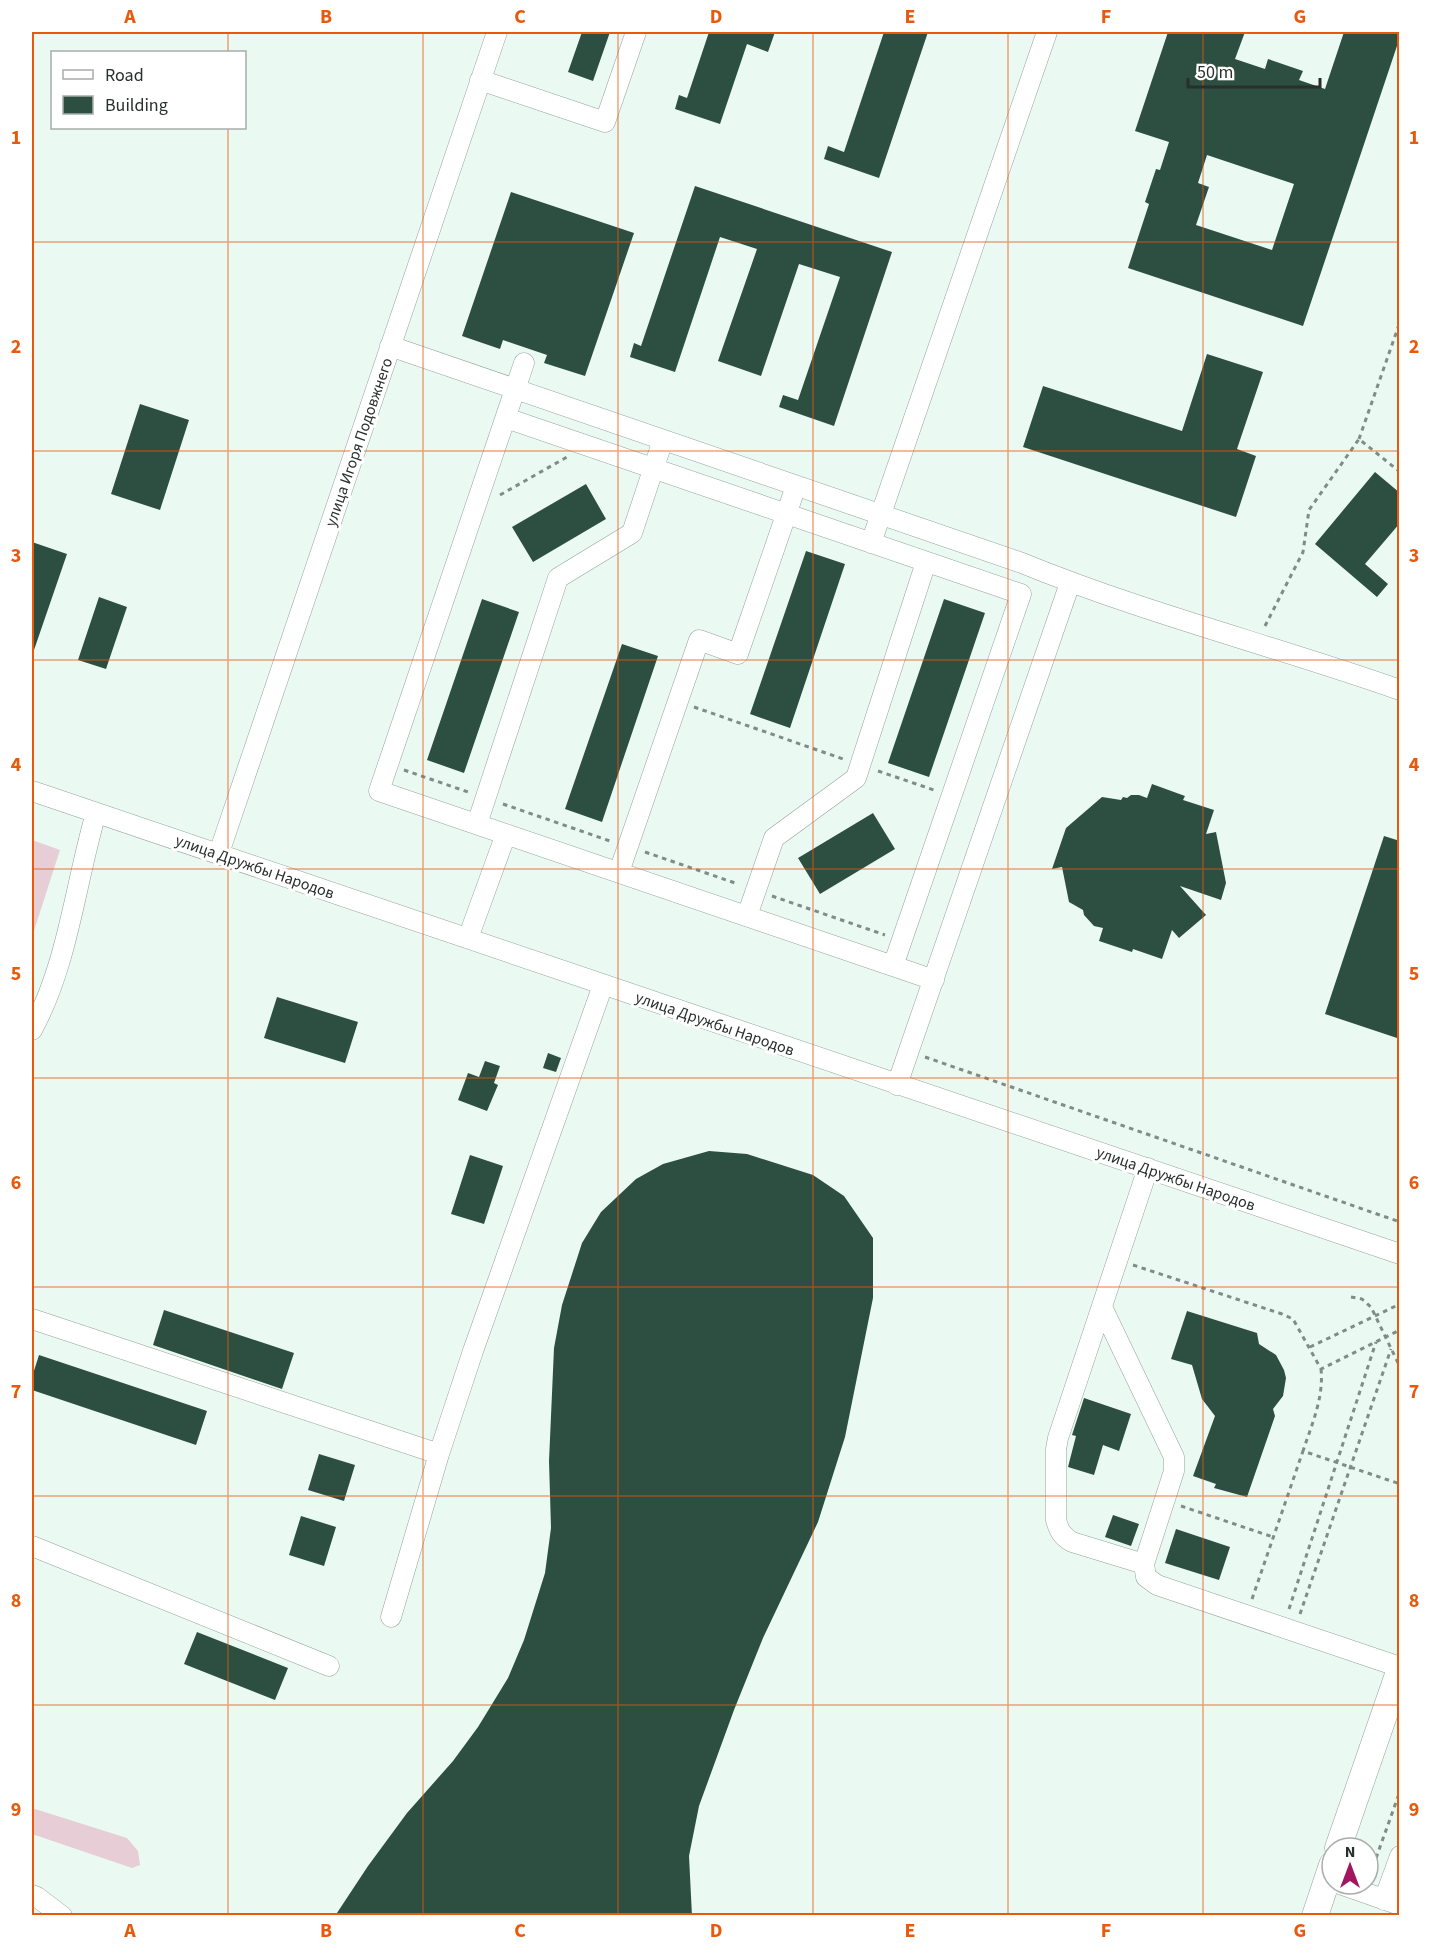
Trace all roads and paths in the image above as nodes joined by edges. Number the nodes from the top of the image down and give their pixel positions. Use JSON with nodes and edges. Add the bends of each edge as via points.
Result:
{"nodes":[{"id":1,"x":497,"y":32,"type":"edge"},
{"id":2,"x":636,"y":32,"type":"edge"},
{"id":3,"x":1047,"y":32,"type":"edge"},
{"id":4,"x":480,"y":80,"type":"junction"},
{"id":5,"x":1400,"y":322,"type":"edge"},
{"id":6,"x":390,"y":346,"type":"junction"},
{"id":7,"x":524,"y":363,"type":"dead end"},
{"id":8,"x":516,"y":389,"type":"junction"},
{"id":9,"x":506,"y":418,"type":"junction"},
{"id":10,"x":1359,"y":439,"type":"junction"},
{"id":11,"x":663,"y":440,"type":"junction"},
{"id":12,"x":588,"y":446,"type":"junction"},
{"id":13,"x":653,"y":468,"type":"junction"},
{"id":14,"x":1400,"y":472,"type":"edge"},
{"id":15,"x":796,"y":486,"type":"junction"},
{"id":16,"x":474,"y":509,"type":"junction"},
{"id":17,"x":786,"y":514,"type":"junction"},
{"id":18,"x":881,"y":514,"type":"junction"},
{"id":19,"x":871,"y":543,"type":"junction"},
{"id":20,"x":926,"y":562,"type":"junction"},
{"id":21,"x":1070,"y":583,"type":"junction"},
{"id":22,"x":1257,"y":642,"type":"junction"},
{"id":23,"x":1400,"y":690,"type":"edge"},
{"id":24,"x":678,"y":702,"type":"junction"},
{"id":25,"x":388,"y":764,"type":"junction"},
{"id":26,"x":860,"y":765,"type":"junction"},
{"id":27,"x":32,"y":791,"type":"edge"},
{"id":28,"x":952,"y":796,"type":"junction"},
{"id":29,"x":485,"y":798,"type":"junction"},
{"id":30,"x":96,"y":813,"type":"junction"},
{"id":31,"x":477,"y":824,"type":"junction"},
{"id":32,"x":506,"y":834,"type":"junction"},
{"id":33,"x":627,"y":847,"type":"junction"},
{"id":34,"x":219,"y":853,"type":"junction"},
{"id":35,"x":619,"y":872,"type":"junction"},
{"id":36,"x":756,"y":891,"type":"junction"},
{"id":37,"x":747,"y":916,"type":"junction"},
{"id":38,"x":468,"y":938,"type":"junction"},
{"id":39,"x":902,"y":941,"type":"junction"},
{"id":40,"x":894,"y":966,"type":"junction"},
{"id":41,"x":934,"y":980,"type":"junction"},
{"id":42,"x":603,"y":985,"type":"junction"},
{"id":43,"x":32,"y":1030,"type":"edge"},
{"id":44,"x":909,"y":1051,"type":"junction"},
{"id":45,"x":897,"y":1085,"type":"junction"},
{"id":46,"x":1148,"y":1168,"type":"junction"},
{"id":47,"x":1400,"y":1222,"type":"edge"},
{"id":48,"x":1400,"y":1254,"type":"edge"},
{"id":49,"x":1118,"y":1260,"type":"junction"},
{"id":50,"x":1351,"y":1297,"type":"dead end"},
{"id":51,"x":1400,"y":1304,"type":"edge"},
{"id":52,"x":1102,"y":1307,"type":"junction"},
{"id":53,"x":1375,"y":1315,"type":"junction"},
{"id":54,"x":32,"y":1319,"type":"edge"},
{"id":55,"x":1400,"y":1330,"type":"edge"},
{"id":56,"x":1386,"y":1337,"type":"junction"},
{"id":57,"x":1376,"y":1342,"type":"junction"},
{"id":58,"x":1310,"y":1347,"type":"junction"},
{"id":59,"x":1391,"y":1349,"type":"junction"},
{"id":60,"x":1400,"y":1367,"type":"edge"},
{"id":61,"x":1322,"y":1369,"type":"junction"},
{"id":62,"x":1304,"y":1451,"type":"junction"},
{"id":63,"x":439,"y":1454,"type":"junction"},
{"id":64,"x":1337,"y":1462,"type":"junction"},
{"id":65,"x":1351,"y":1467,"type":"junction"},
{"id":66,"x":1400,"y":1484,"type":"edge"},
{"id":67,"x":1164,"y":1500,"type":"junction"},
{"id":68,"x":1273,"y":1537,"type":"junction"},
{"id":69,"x":32,"y":1546,"type":"edge"},
{"id":70,"x":1144,"y":1564,"type":"junction"},
{"id":71,"x":1246,"y":1616,"type":"junction"},
{"id":72,"x":391,"y":1617,"type":"dead end"},
{"id":73,"x":1288,"y":1630,"type":"junction"},
{"id":74,"x":329,"y":1666,"type":"dead end"},
{"id":75,"x":1400,"y":1668,"type":"edge"},
{"id":76,"x":1400,"y":1791,"type":"edge"},
{"id":77,"x":1342,"y":1836,"type":"edge"},
{"id":78,"x":1380,"y":1846,"type":"edge"},
{"id":79,"x":1400,"y":1856,"type":"edge"},
{"id":80,"x":32,"y":1895,"type":"edge"},
{"id":81,"x":1324,"y":1896,"type":"edge"},
{"id":82,"x":1378,"y":1896,"type":"edge"},
{"id":83,"x":1392,"y":1902,"type":"edge"},
{"id":84,"x":62,"y":1916,"type":"edge"},
{"id":85,"x":1315,"y":1916,"type":"edge"}],
"edges":[{"from":1,"to":4,"type":"street","name":"улица Игоря Подовжнего"},
{"from":2,"to":4,"type":"street","via":[[605,122]]},
{"from":3,"to":18,"type":"street"},
{"from":4,"to":6,"type":"street","name":"улица Игоря Подовжнего"},
{"from":5,"to":10,"type":"path"},
{"from":6,"to":8,"type":"street"},
{"from":6,"to":34,"type":"street","name":"улица Игоря Подовжнего"},
{"from":7,"to":8,"type":"street"},
{"from":8,"to":9,"type":"street"},
{"from":8,"to":11,"type":"street"},
{"from":9,"to":12,"type":"street"},
{"from":9,"to":16,"type":"street"},
{"from":10,"to":14,"type":"path"},
{"from":10,"to":22,"type":"path","via":[[1309,510],[1304,552]]},
{"from":11,"to":13,"type":"street"},
{"from":11,"to":15,"type":"street"},
{"from":12,"to":13,"type":"street"},
{"from":12,"to":16,"type":"path"},
{"from":13,"to":17,"type":"street"},
{"from":13,"to":29,"type":"street","via":[[632,533],[558,578]]},
{"from":15,"to":17,"type":"street"},
{"from":15,"to":18,"type":"street"},
{"from":16,"to":25,"type":"street"},
{"from":17,"to":19,"type":"street"},
{"from":17,"to":24,"type":"street","via":[[738,654],[699,640]]},
{"from":18,"to":19,"type":"street"},
{"from":18,"to":21,"type":"street"},
{"from":19,"to":20,"type":"street"},
{"from":20,"to":26,"type":"street"},
{"from":20,"to":28,"type":"street","via":[[1021,594]]},
{"from":21,"to":22,"type":"street"},
{"from":21,"to":41,"type":"street"},
{"from":22,"to":23,"type":"street"},
{"from":24,"to":26,"type":"path"},
{"from":24,"to":33,"type":"street"},
{"from":25,"to":29,"type":"path"},
{"from":25,"to":31,"type":"street","via":[[379,791]]},
{"from":26,"to":28,"type":"path"},
{"from":26,"to":36,"type":"street","via":[[856,778],[774,838]]},
{"from":27,"to":30,"type":"street","name":"улица Дружбы Народов"},
{"from":28,"to":39,"type":"street"},
{"from":29,"to":31,"type":"street"},
{"from":29,"to":33,"type":"path"},
{"from":30,"to":34,"type":"street","name":"улица Дружбы Народов"},
{"from":30,"to":43,"type":"street","via":[[62,951],[44,1008]]},
{"from":31,"to":32,"type":"street"},
{"from":32,"to":35,"type":"street"},
{"from":32,"to":38,"type":"street"},
{"from":33,"to":35,"type":"street"},
{"from":33,"to":36,"type":"path"},
{"from":34,"to":38,"type":"street","name":"улица Дружбы Народов"},
{"from":35,"to":37,"type":"street"},
{"from":36,"to":37,"type":"street"},
{"from":36,"to":39,"type":"path"},
{"from":37,"to":40,"type":"street"},
{"from":38,"to":42,"type":"street","name":"улица Дружбы Народов"},
{"from":39,"to":40,"type":"street"},
{"from":40,"to":41,"type":"street"},
{"from":41,"to":44,"type":"street"},
{"from":42,"to":45,"type":"street","name":"улица Дружбы Народов"},
{"from":42,"to":63,"type":"street"},
{"from":44,"to":45,"type":"street"},
{"from":44,"to":47,"type":"path"},
{"from":45,"to":46,"type":"street","name":"улица Дружбы Народов"},
{"from":46,"to":48,"type":"street","name":"улица Дружбы Народов"},
{"from":46,"to":49,"type":"street"},
{"from":49,"to":52,"type":"street"},
{"from":49,"to":58,"type":"path","via":[[1282,1314],[1293,1319]]},
{"from":50,"to":53,"type":"path","via":[[1362,1299]]},
{"from":51,"to":53,"type":"path"},
{"from":52,"to":67,"type":"street","via":[[1172,1450],[1175,1464]]},
{"from":52,"to":70,"type":"street","via":[[1058,1438],[1056,1520],[1064,1538],[1072,1542]]},
{"from":53,"to":56,"type":"path"},
{"from":53,"to":58,"type":"path"},
{"from":54,"to":63,"type":"street"},
{"from":55,"to":56,"type":"path"},
{"from":56,"to":57,"type":"path"},
{"from":56,"to":59,"type":"path"},
{"from":57,"to":61,"type":"path"},
{"from":57,"to":64,"type":"path"},
{"from":58,"to":61,"type":"path"},
{"from":59,"to":60,"type":"path"},
{"from":59,"to":65,"type":"path"},
{"from":61,"to":62,"type":"path","via":[[1321,1396]]},
{"from":62,"to":64,"type":"path"},
{"from":62,"to":68,"type":"path"},
{"from":63,"to":72,"type":"street"},
{"from":64,"to":65,"type":"path"},
{"from":64,"to":73,"type":"path"},
{"from":65,"to":66,"type":"path"},
{"from":65,"to":73,"type":"path"},
{"from":67,"to":68,"type":"path"},
{"from":67,"to":70,"type":"street"},
{"from":68,"to":71,"type":"path"},
{"from":69,"to":74,"type":"street"},
{"from":70,"to":71,"type":"street","via":[[1146,1576],[1157,1585]]},
{"from":71,"to":73,"type":"street"},
{"from":73,"to":75,"type":"street"},
{"from":75,"to":77,"type":"main road"},
{"from":76,"to":78,"type":"path"},
{"from":79,"to":83,"type":"street"},
{"from":80,"to":84,"type":"street"},
{"from":81,"to":85,"type":"main road"},
{"from":82,"to":83,"type":"street"}]}
